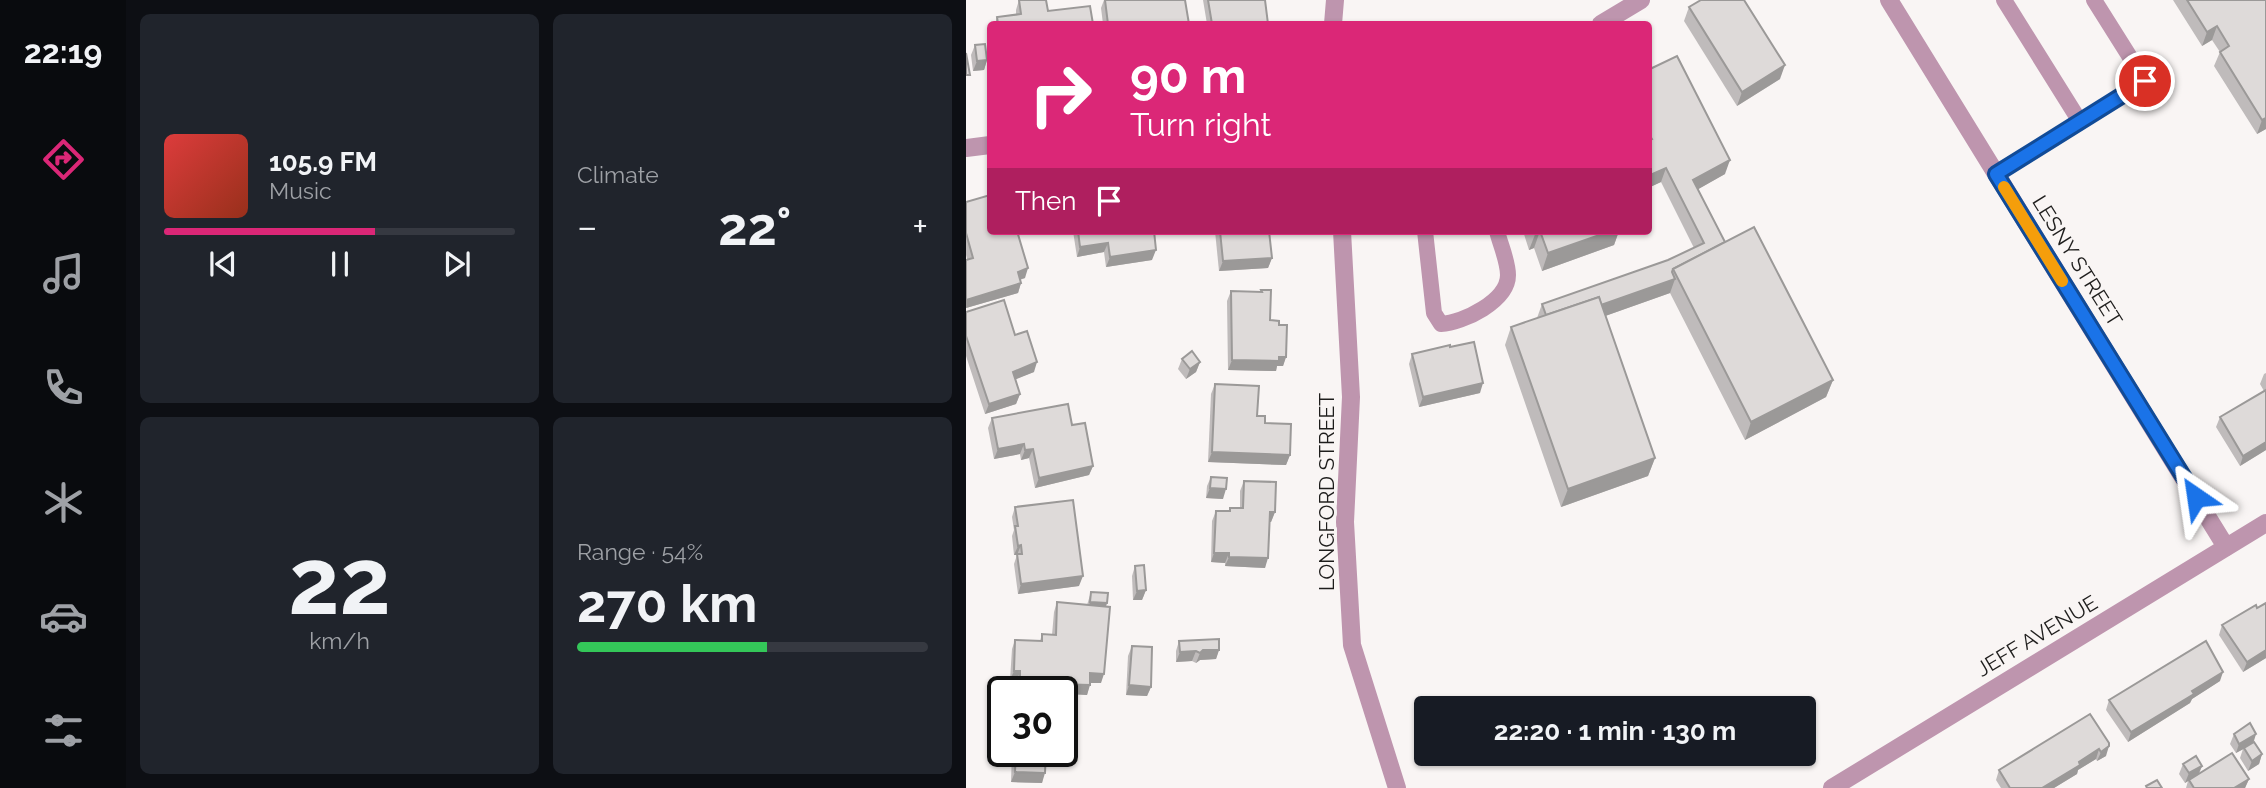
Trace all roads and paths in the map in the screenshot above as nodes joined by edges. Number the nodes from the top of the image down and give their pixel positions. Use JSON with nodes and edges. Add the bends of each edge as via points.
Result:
{"nodes":[{"id":1,"x":1335,"y":0,"type":"edge"},
{"id":2,"x":1641,"y":0,"type":"edge"},
{"id":3,"x":1889,"y":0,"type":"edge"},
{"id":4,"x":2004,"y":0,"type":"edge"},
{"id":5,"x":2094,"y":0,"type":"edge"},
{"id":6,"x":1333,"y":21,"type":"edge"},
{"id":7,"x":1606,"y":21,"type":"edge"},
{"id":8,"x":2079,"y":120,"type":"junction"},
{"id":9,"x":987,"y":145,"type":"edge"},
{"id":10,"x":966,"y":148,"type":"edge"},
{"id":11,"x":1996,"y":174,"type":"junction"},
{"id":12,"x":1342,"y":235,"type":"edge"},
{"id":13,"x":1425,"y":235,"type":"edge"},
{"id":14,"x":1498,"y":235,"type":"edge"},
{"id":15,"x":2266,"y":523,"type":"edge"},
{"id":16,"x":2226,"y":547,"type":"junction"},
{"id":17,"x":1397,"y":788,"type":"edge"},
{"id":18,"x":1832,"y":788,"type":"edge"}],
"edges":[{"from":1,"to":6,"type":"street"},
{"from":2,"to":7,"type":"street"},
{"from":3,"to":11,"type":"street","name":"LESNY STREET"},
{"from":4,"to":8,"type":"lane"},
{"from":5,"to":8,"type":"lane","via":[[2145,81]]},
{"from":8,"to":11,"type":"lane"},
{"from":9,"to":10,"type":"street"},
{"from":11,"to":16,"type":"street","name":"LESNY STREET"},
{"from":12,"to":17,"type":"street","name":"LONGFORD STREET","via":[[1351,397],[1345,522],[1352,645]]},
{"from":13,"to":14,"type":"lane","via":[[1434,313],[1441,324],[1456,324],[1500,298],[1508,276]]},
{"from":15,"to":16,"type":"street","name":"JEFF AVENUE"},
{"from":16,"to":18,"type":"street","name":"JEFF AVENUE"}]}
